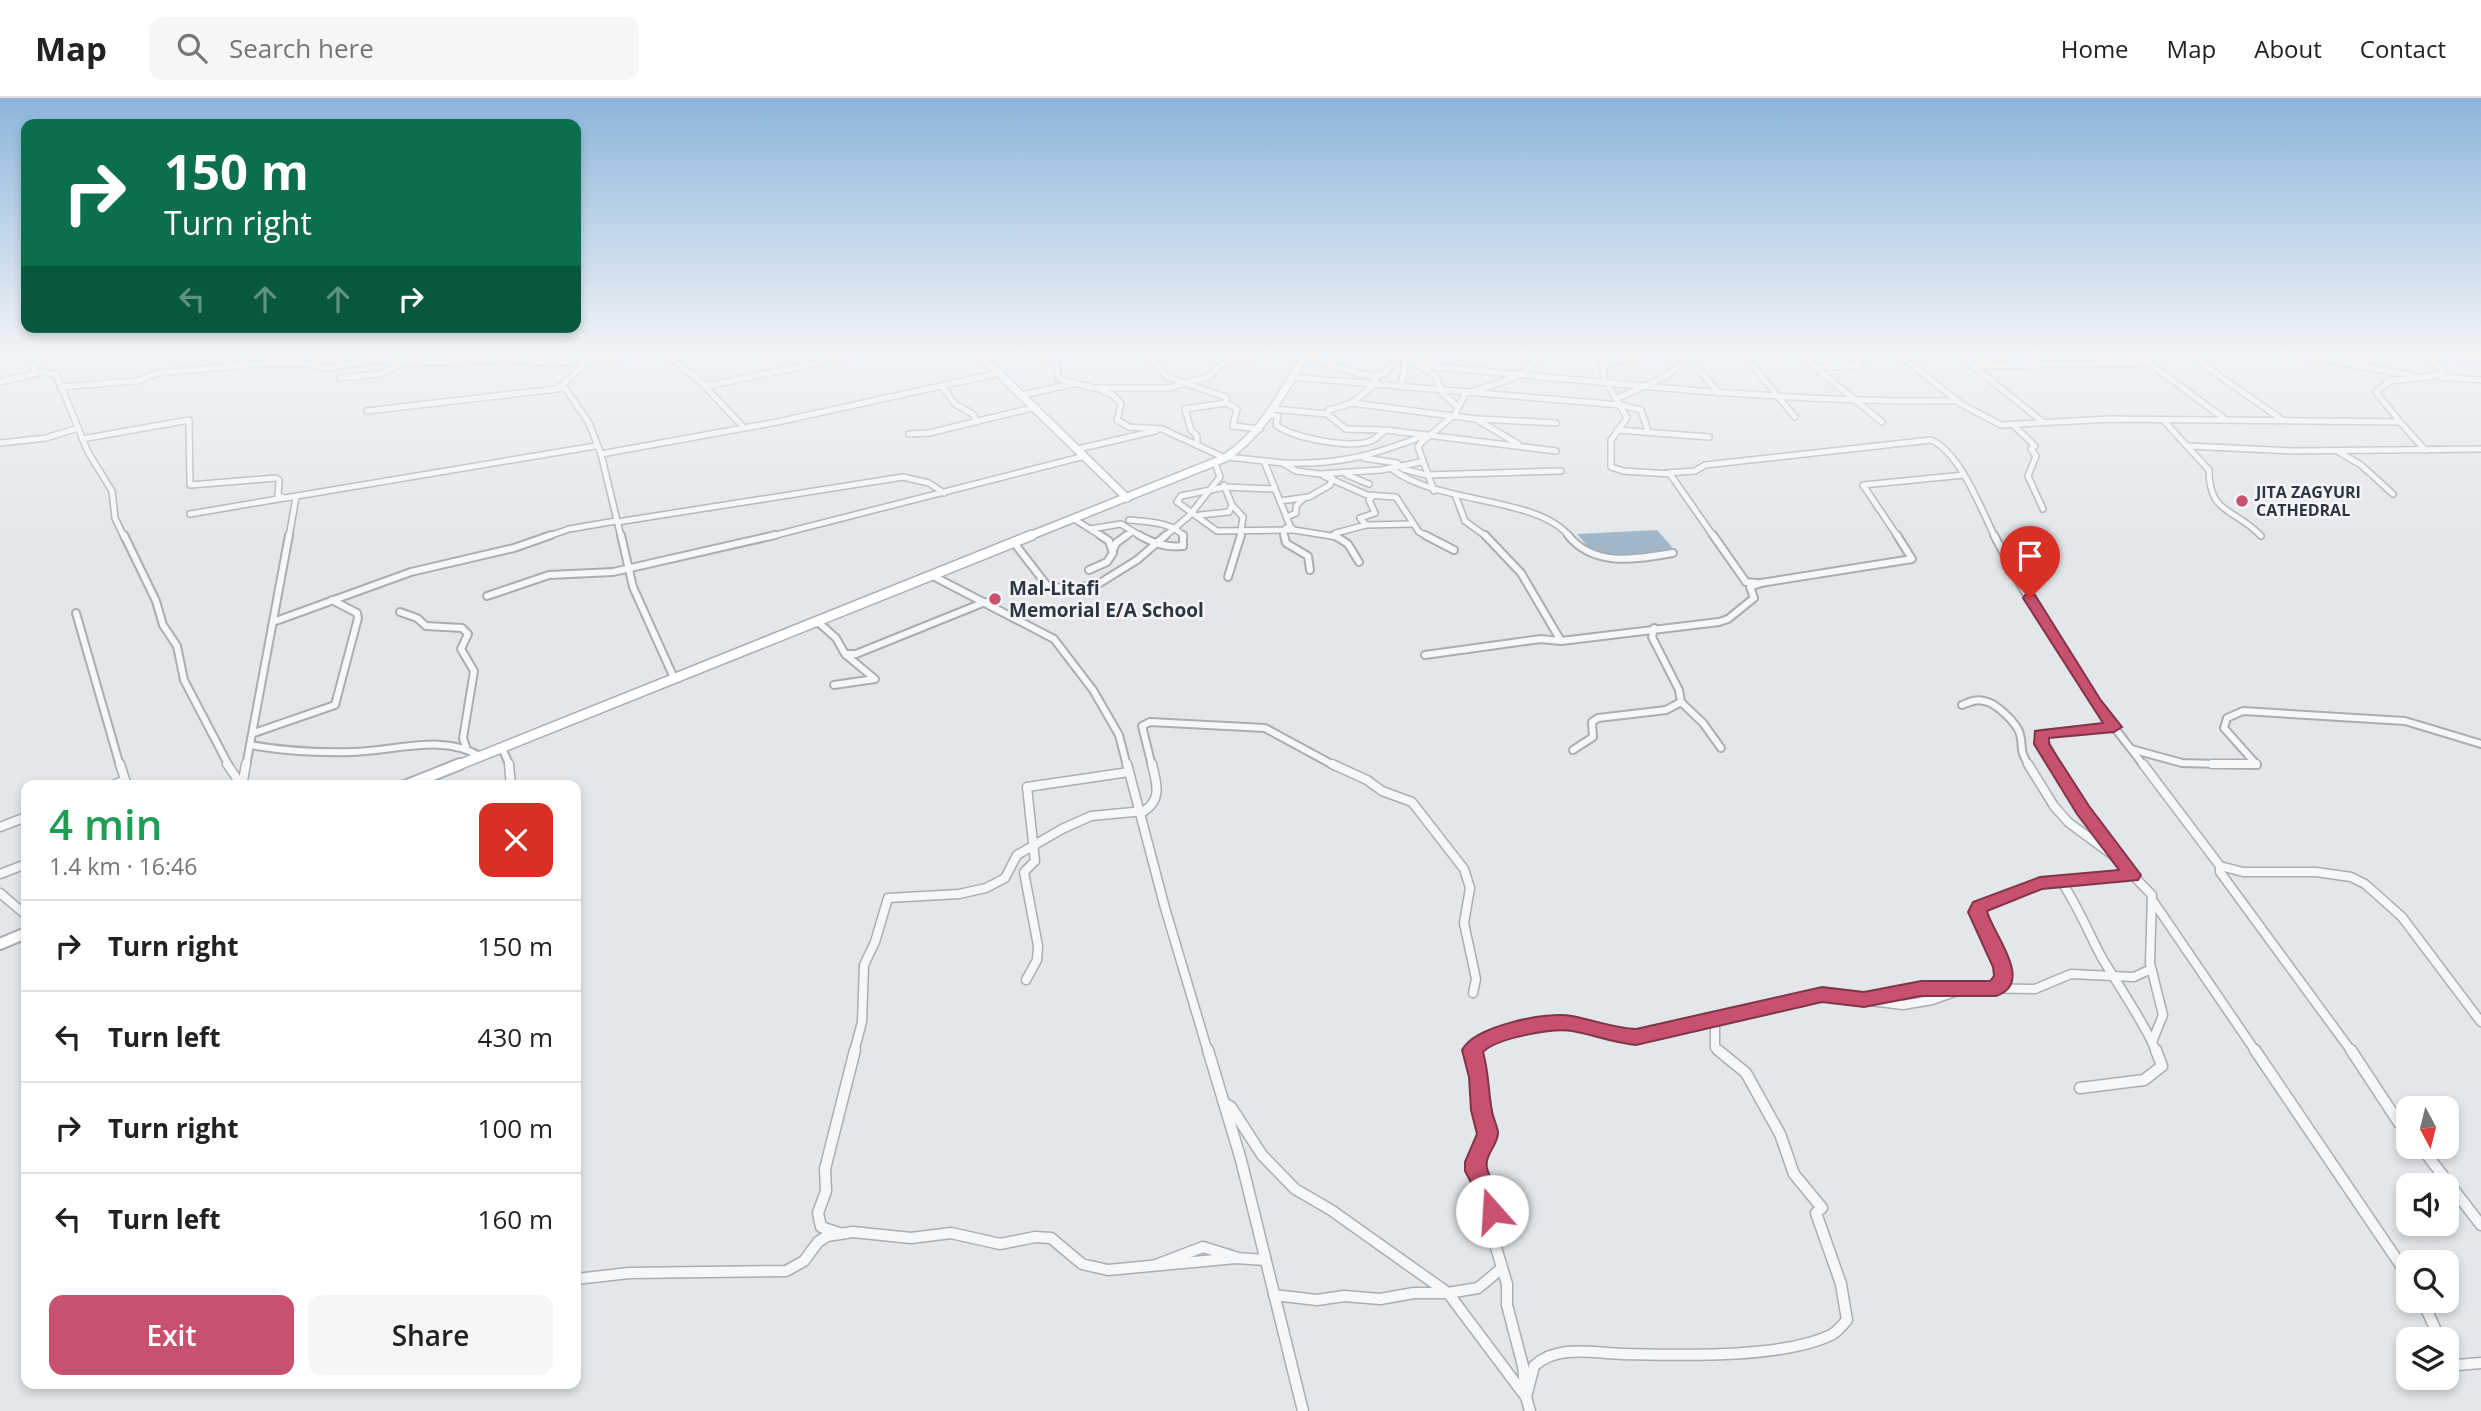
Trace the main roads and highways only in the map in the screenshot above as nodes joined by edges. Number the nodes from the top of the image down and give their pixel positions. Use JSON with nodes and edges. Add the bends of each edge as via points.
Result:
{"nodes":[{"id":1,"x":1044,"y":415,"type":"edge"},
{"id":2,"x":1270,"y":415,"type":"edge"},
{"id":3,"x":1127,"y":498,"type":"junction"},
{"id":4,"x":425,"y":780,"type":"edge"},
{"id":5,"x":21,"y":935,"type":"edge"},
{"id":6,"x":0,"y":944,"type":"edge"}],
"edges":[{"from":1,"to":3,"type":"main road"},
{"from":2,"to":3,"type":"main road","via":[[1250,443],[1226,457]]},
{"from":3,"to":4,"type":"main road"},
{"from":5,"to":6,"type":"main road"}]}
